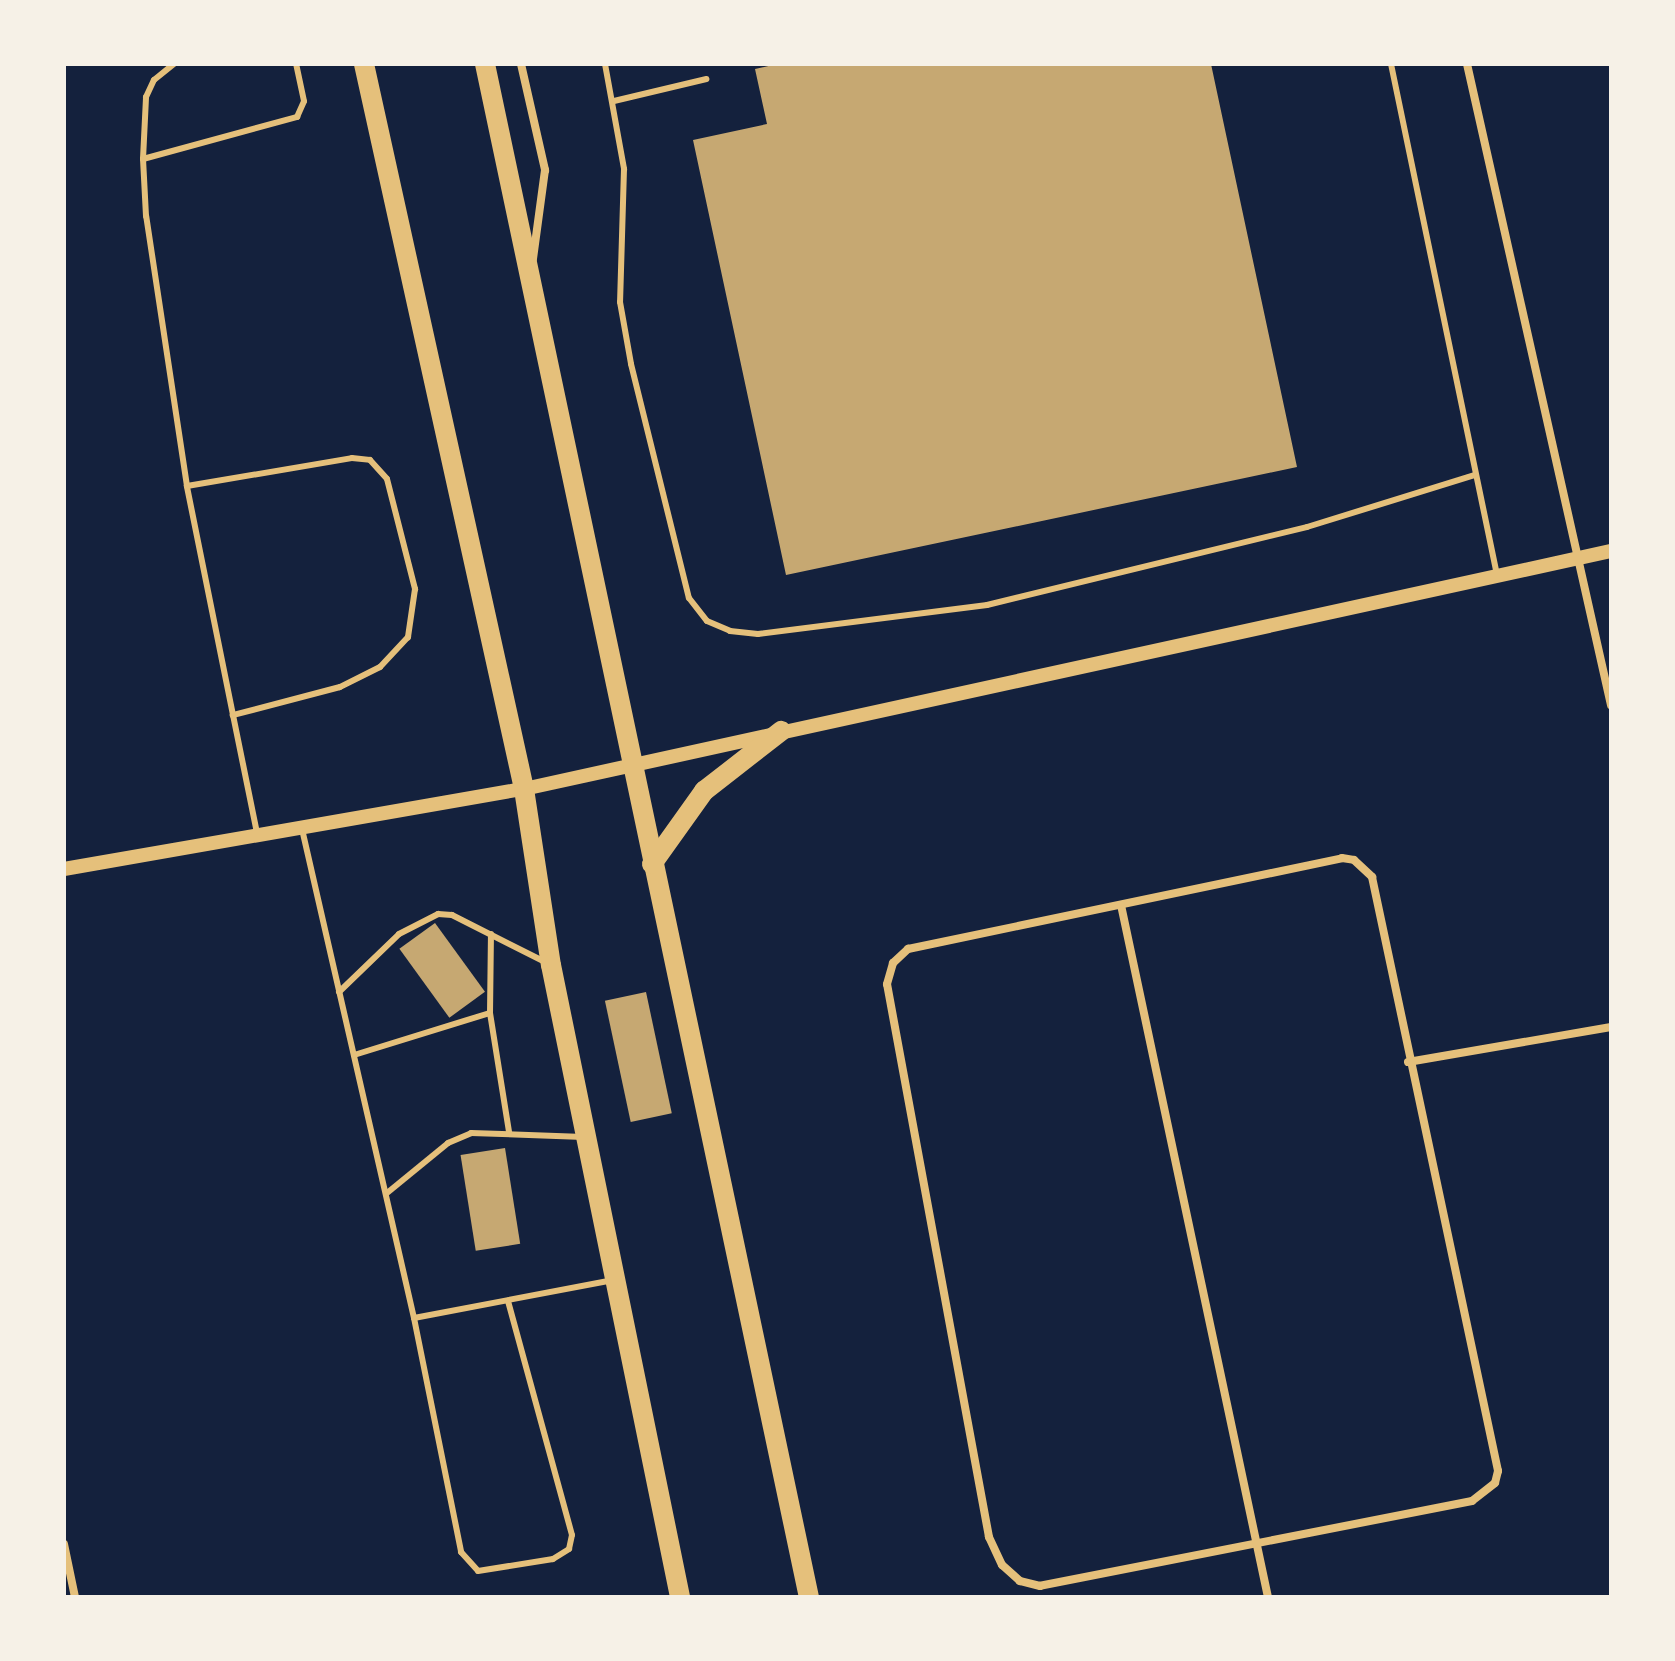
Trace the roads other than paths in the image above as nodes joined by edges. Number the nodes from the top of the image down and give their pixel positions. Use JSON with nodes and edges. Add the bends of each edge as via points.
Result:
{"nodes":[{"id":1,"x":174,"y":64,"type":"edge"},
{"id":2,"x":296,"y":64,"type":"edge"},
{"id":3,"x":364,"y":64,"type":"edge"},
{"id":4,"x":485,"y":64,"type":"edge"},
{"id":5,"x":521,"y":64,"type":"edge"},
{"id":6,"x":605,"y":64,"type":"edge"},
{"id":7,"x":1391,"y":64,"type":"edge"},
{"id":8,"x":1467,"y":64,"type":"edge"},
{"id":9,"x":706,"y":79,"type":"dead end"},
{"id":10,"x":614,"y":101,"type":"junction"},
{"id":11,"x":143,"y":159,"type":"junction"},
{"id":12,"x":530,"y":279,"type":"junction"},
{"id":13,"x":1475,"y":475,"type":"junction"},
{"id":14,"x":187,"y":486,"type":"junction"},
{"id":15,"x":1611,"y":551,"type":"edge"},
{"id":16,"x":1581,"y":557,"type":"junction"},
{"id":17,"x":1497,"y":575,"type":"junction"},
{"id":18,"x":1611,"y":705,"type":"edge"},
{"id":19,"x":233,"y":715,"type":"junction"},
{"id":20,"x":781,"y":731,"type":"junction"},
{"id":21,"x":630,"y":763,"type":"junction"},
{"id":22,"x":524,"y":789,"type":"junction"},
{"id":23,"x":301,"y":827,"type":"junction"},
{"id":24,"x":257,"y":833,"type":"junction"},
{"id":25,"x":652,"y":864,"type":"junction"},
{"id":26,"x":64,"y":869,"type":"edge"},
{"id":27,"x":1121,"y":905,"type":"junction"},
{"id":28,"x":491,"y":934,"type":"junction"},
{"id":29,"x":551,"y":965,"type":"junction"},
{"id":30,"x":339,"y":992,"type":"junction"},
{"id":31,"x":490,"y":1013,"type":"junction"},
{"id":32,"x":1611,"y":1027,"type":"edge"},
{"id":33,"x":354,"y":1055,"type":"junction"},
{"id":34,"x":1408,"y":1062,"type":"junction"},
{"id":35,"x":509,"y":1132,"type":"junction"},
{"id":36,"x":589,"y":1137,"type":"junction"},
{"id":37,"x":387,"y":1193,"type":"junction"},
{"id":38,"x":617,"y":1279,"type":"junction"},
{"id":39,"x":508,"y":1301,"type":"junction"},
{"id":40,"x":414,"y":1318,"type":"junction"},
{"id":41,"x":64,"y":1544,"type":"edge"},
{"id":42,"x":1257,"y":1544,"type":"junction"},
{"id":43,"x":75,"y":1597,"type":"edge"},
{"id":44,"x":680,"y":1597,"type":"edge"},
{"id":45,"x":809,"y":1597,"type":"edge"},
{"id":46,"x":1268,"y":1597,"type":"edge"}],
"edges":[{"from":1,"to":11,"type":"lane","via":[[154,80],[146,97]]},
{"from":2,"to":11,"type":"lane","via":[[304,101],[297,117]]},
{"from":3,"to":22,"type":"main road"},
{"from":4,"to":12,"type":"main road"},
{"from":5,"to":12,"type":"street","via":[[545,170]]},
{"from":6,"to":10,"type":"lane"},
{"from":7,"to":13,"type":"lane"},
{"from":8,"to":16,"type":"street"},
{"from":9,"to":10,"type":"lane"},
{"from":10,"to":13,"type":"lane","via":[[624,169],[620,302],[631,364],[689,598],[707,621],[758,634],[1026,597],[1307,527]]},
{"from":11,"to":14,"type":"lane","via":[[146,216]]},
{"from":12,"to":21,"type":"main road"},
{"from":13,"to":17,"type":"lane"},
{"from":14,"to":19,"type":"lane"},
{"from":14,"to":19,"type":"lane","via":[[352,458],[370,460],[387,479],[415,589],[408,637],[380,667],[340,687]]},
{"from":15,"to":16,"type":"street"},
{"from":16,"to":17,"type":"street"},
{"from":16,"to":18,"type":"street"},
{"from":17,"to":20,"type":"street"},
{"from":19,"to":24,"type":"lane"},
{"from":20,"to":21,"type":"street"},
{"from":20,"to":25,"type":"main road","via":[[704,791]]},
{"from":21,"to":22,"type":"street"},
{"from":21,"to":25,"type":"main road"},
{"from":22,"to":23,"type":"street"},
{"from":22,"to":29,"type":"main road"},
{"from":23,"to":24,"type":"street"},
{"from":23,"to":30,"type":"lane"},
{"from":24,"to":26,"type":"street"},
{"from":25,"to":45,"type":"main road"},
{"from":27,"to":34,"type":"street","via":[[1342,858],[1354,860],[1372,877]]},
{"from":27,"to":42,"type":"street"},
{"from":27,"to":42,"type":"street","via":[[908,949],[893,963],[887,984],[989,1537],[1002,1565],[1020,1581],[1040,1586]]},
{"from":28,"to":29,"type":"lane"},
{"from":28,"to":30,"type":"lane","via":[[452,915],[418,920]]},
{"from":28,"to":31,"type":"lane"},
{"from":29,"to":36,"type":"main road"},
{"from":30,"to":33,"type":"lane"},
{"from":31,"to":33,"type":"lane"},
{"from":31,"to":35,"type":"lane"},
{"from":32,"to":34,"type":"street"},
{"from":33,"to":37,"type":"lane"},
{"from":34,"to":42,"type":"street","via":[[1498,1471],[1486,1494],[1472,1501]]},
{"from":35,"to":36,"type":"lane"},
{"from":35,"to":37,"type":"lane","via":[[471,1133],[448,1143]]},
{"from":36,"to":38,"type":"main road"},
{"from":37,"to":40,"type":"lane"},
{"from":38,"to":39,"type":"lane"},
{"from":38,"to":44,"type":"main road"},
{"from":39,"to":40,"type":"lane"},
{"from":39,"to":40,"type":"lane","via":[[572,1535],[569,1549],[553,1559],[478,1571],[461,1552]]},
{"from":41,"to":43,"type":"street"},
{"from":42,"to":46,"type":"street"}]}
